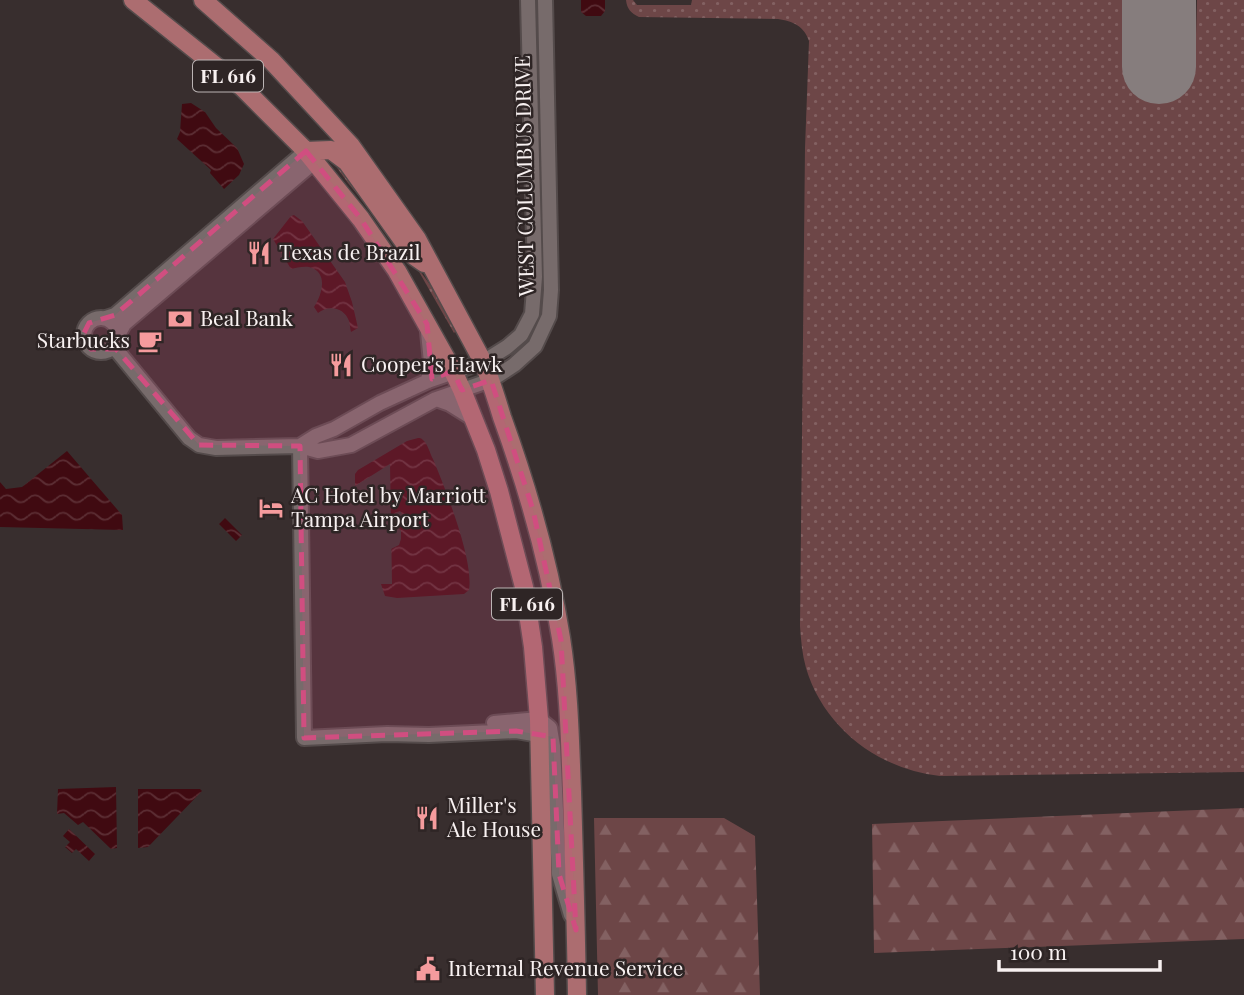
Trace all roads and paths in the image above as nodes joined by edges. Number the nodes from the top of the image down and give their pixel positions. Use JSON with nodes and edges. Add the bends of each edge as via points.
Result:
{"nodes":[{"id":1,"x":133,"y":0,"type":"edge"},
{"id":2,"x":202,"y":0,"type":"edge"},
{"id":3,"x":528,"y":0,"type":"edge"},
{"id":4,"x":545,"y":0,"type":"edge"},
{"id":5,"x":310,"y":156,"type":"junction"},
{"id":6,"x":196,"y":245,"type":"junction"},
{"id":7,"x":214,"y":248,"type":"junction"},
{"id":8,"x":435,"y":271,"type":"junction"},
{"id":9,"x":106,"y":318,"type":"junction"},
{"id":10,"x":427,"y":324,"type":"junction"},
{"id":11,"x":116,"y":340,"type":"junction"},
{"id":12,"x":483,"y":362,"type":"junction"},
{"id":13,"x":453,"y":371,"type":"junction"},
{"id":14,"x":491,"y":380,"type":"junction"},
{"id":15,"x":428,"y":381,"type":"junction"},
{"id":16,"x":462,"y":390,"type":"junction"},
{"id":17,"x":436,"y":399,"type":"junction"},
{"id":18,"x":474,"y":419,"type":"junction"},
{"id":19,"x":300,"y":446,"type":"junction"},
{"id":20,"x":539,"y":727,"type":"junction"},
{"id":21,"x":576,"y":930,"type":"junction"},
{"id":22,"x":545,"y":995,"type":"edge"},
{"id":23,"x":576,"y":995,"type":"edge"}],
"edges":[{"from":1,"to":5,"type":"main road","number":"FL 616","via":[[242,87]]},
{"from":2,"to":8,"type":"main road","number":"FL 616","via":[[271,60],[351,146]]},
{"from":3,"to":12,"type":"street","name":"WEST COLUMBUS DRIVE","via":[[532,314],[521,335]]},
{"from":4,"to":14,"type":"street","name":"WEST COLUMBUS DRIVE","via":[[549,316],[535,346]]},
{"from":5,"to":6,"type":"street"},
{"from":5,"to":7,"type":"street"},
{"from":5,"to":8,"type":"main road","via":[[331,150],[347,162],[414,256]]},
{"from":5,"to":10,"type":"main road","number":"FL 616","via":[[368,229]]},
{"from":6,"to":7,"type":"street"},
{"from":6,"to":9,"type":"street"},
{"from":7,"to":11,"type":"street","via":[[124,324]]},
{"from":8,"to":12,"type":"main road","number":"FL 616"},
{"from":9,"to":11,"type":"street","via":[[114,324]]},
{"from":9,"to":11,"type":"street","via":[[89,323],[84,333],[87,345],[96,352],[108,351]]},
{"from":10,"to":13,"type":"main road","number":"FL 616"},
{"from":10,"to":15,"type":"street"},
{"from":11,"to":19,"type":"street","name":"WEST COLUMBUS DRIVE","via":[[189,438],[199,445]]},
{"from":12,"to":13,"type":"street","name":"WEST COLUMBUS DRIVE"},
{"from":12,"to":14,"type":"main road","number":"FL 616"},
{"from":13,"to":15,"type":"street","name":"WEST COLUMBUS DRIVE"},
{"from":13,"to":16,"type":"main road","number":"FL 616"},
{"from":14,"to":16,"type":"street","name":"WEST COLUMBUS DRIVE"},
{"from":14,"to":21,"type":"main road","number":"FL 616","via":[[549,574],[561,640],[569,725]]},
{"from":15,"to":19,"type":"street","name":"WEST COLUMBUS DRIVE"},
{"from":16,"to":17,"type":"street","name":"WEST COLUMBUS DRIVE"},
{"from":16,"to":18,"type":"main road","number":"FL 616"},
{"from":17,"to":18,"type":"street"},
{"from":17,"to":19,"type":"street","name":"WEST COLUMBUS DRIVE","via":[[351,445],[318,451]]},
{"from":18,"to":20,"type":"main road","number":"FL 616","via":[[524,587]]},
{"from":19,"to":20,"type":"street","via":[[304,738],[432,727]]},
{"from":20,"to":21,"type":"street","via":[[550,728],[552,735],[559,874]]},
{"from":20,"to":22,"type":"main road","number":"FL 616"},
{"from":21,"to":23,"type":"main road","number":"FL 616"}]}
